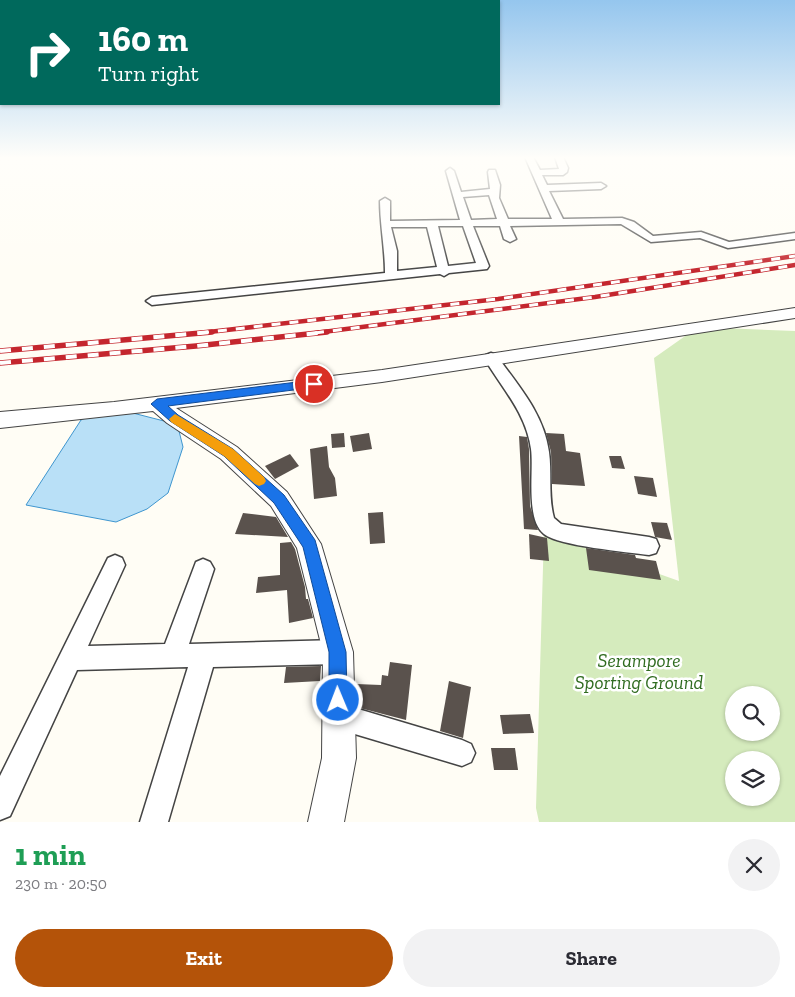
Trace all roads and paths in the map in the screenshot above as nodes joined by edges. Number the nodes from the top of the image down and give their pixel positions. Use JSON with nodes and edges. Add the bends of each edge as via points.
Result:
{"nodes":[{"id":1,"x":458,"y":195,"type":"edge"},
{"id":2,"x":494,"y":195,"type":"edge"},
{"id":3,"x":546,"y":195,"type":"edge"},
{"id":4,"x":385,"y":201,"type":"dead end"},
{"id":5,"x":559,"y":222,"type":"junction"},
{"id":6,"x":502,"y":223,"type":"junction"},
{"id":7,"x":385,"y":224,"type":"junction"},
{"id":8,"x":432,"y":224,"type":"junction"},
{"id":9,"x":467,"y":224,"type":"junction"},
{"id":10,"x":795,"y":236,"type":"edge"},
{"id":11,"x":510,"y":239,"type":"dead end"},
{"id":12,"x":444,"y":272,"type":"junction"},
{"id":13,"x":391,"y":276,"type":"junction"},
{"id":14,"x":152,"y":302,"type":"dead end"},
{"id":15,"x":795,"y":313,"type":"edge"},
{"id":16,"x":491,"y":358,"type":"junction"},
{"id":17,"x":157,"y":404,"type":"junction"},
{"id":18,"x":0,"y":420,"type":"edge"},
{"id":19,"x":649,"y":546,"type":"dead end"},
{"id":20,"x":115,"y":566,"type":"dead end"},
{"id":21,"x":203,"y":569,"type":"dead end"},
{"id":22,"x":338,"y":652,"type":"junction"},
{"id":23,"x":173,"y":656,"type":"junction"},
{"id":24,"x":204,"y":656,"type":"junction"},
{"id":25,"x":71,"y":658,"type":"junction"},
{"id":26,"x":338,"y":716,"type":"junction"},
{"id":27,"x":462,"y":753,"type":"dead end"},
{"id":28,"x":0,"y":806,"type":"edge"},
{"id":29,"x":154,"y":822,"type":"edge"},
{"id":30,"x":326,"y":822,"type":"edge"}],
"edges":[{"from":1,"to":9,"type":"street"},
{"from":2,"to":6,"type":"street"},
{"from":3,"to":5,"type":"street"},
{"from":4,"to":7,"type":"street"},
{"from":5,"to":6,"type":"street"},
{"from":5,"to":10,"type":"street","via":[[622,221],[651,238],[701,235],[728,245]]},
{"from":6,"to":9,"type":"street"},
{"from":6,"to":11,"type":"street"},
{"from":7,"to":8,"type":"street"},
{"from":7,"to":13,"type":"street","via":[[391,251]]},
{"from":8,"to":9,"type":"street"},
{"from":8,"to":12,"type":"street"},
{"from":9,"to":12,"type":"street","via":[[483,266]]},
{"from":12,"to":13,"type":"street"},
{"from":13,"to":14,"type":"street"},
{"from":15,"to":16,"type":"street"},
{"from":16,"to":17,"type":"street","via":[[382,376]]},
{"from":16,"to":19,"type":"street","via":[[530,413],[537,429],[545,521],[550,527],[558,532]]},
{"from":17,"to":18,"type":"street"},
{"from":17,"to":22,"type":"street","via":[[229,453],[279,499],[310,544]]},
{"from":20,"to":25,"type":"street"},
{"from":21,"to":23,"type":"street"},
{"from":22,"to":24,"type":"street"},
{"from":22,"to":26,"type":"street"},
{"from":23,"to":24,"type":"street"},
{"from":23,"to":25,"type":"street"},
{"from":24,"to":29,"type":"street"},
{"from":25,"to":28,"type":"street"},
{"from":26,"to":27,"type":"street"},
{"from":26,"to":30,"type":"street","via":[[339,758]]}]}
